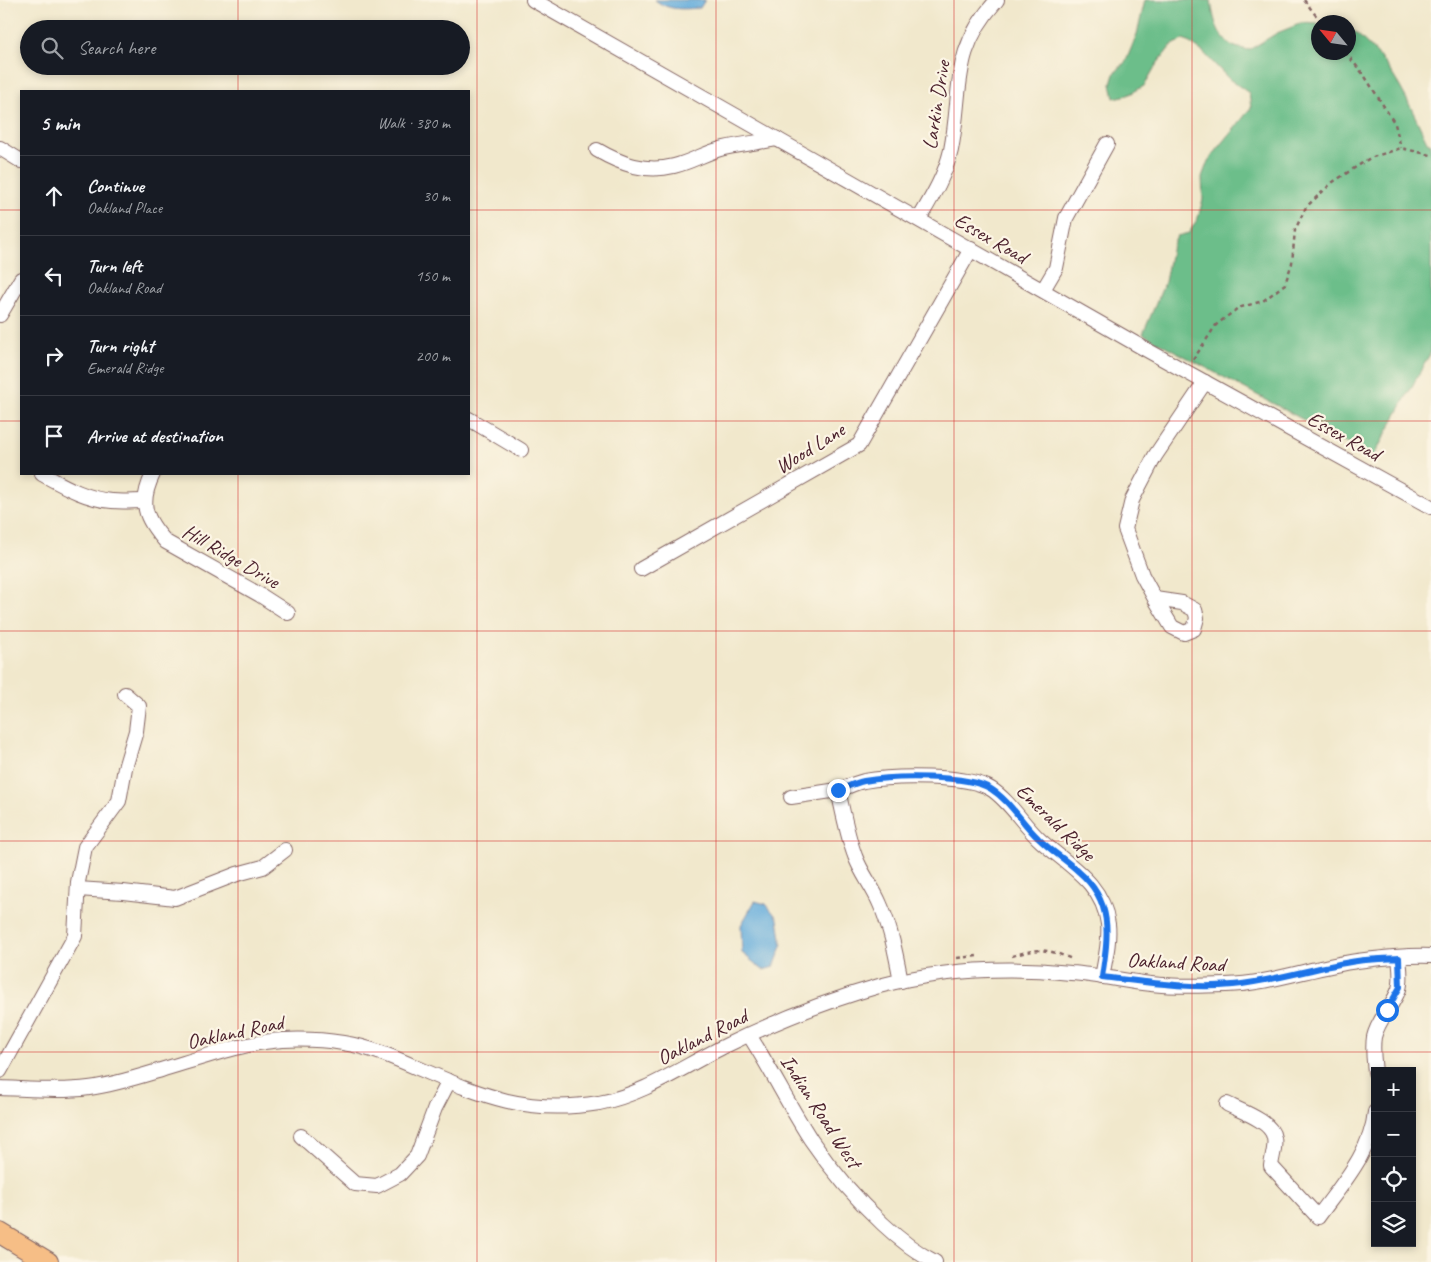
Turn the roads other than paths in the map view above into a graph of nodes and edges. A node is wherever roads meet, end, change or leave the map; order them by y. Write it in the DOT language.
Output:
graph roads {
  1 [pos="533,0"];
  2 [pos="997,0"];
  3 [pos="777,139"];
  4 [pos="1107,144"];
  5 [pos="0,148"];
  6 [pos="596,150"];
  7 [pos="20,159"];
  8 [pos="919,219"];
  9 [pos="971,249"];
  10 [pos="20,281"];
  11 [pos="1043,290"];
  12 [pos="0,315"];
  13 [pos="1205,382"];
  14 [pos="470,420"];
  15 [pos="521,450"];
  16 [pos="44,475"];
  17 [pos="153,475"];
  18 [pos="144,501"];
  19 [pos="1431,507"];
  20 [pos="642,569"];
  21 [pos="1155,599"];
  22 [pos="288,614"];
  23 [pos="126,694"];
  24 [pos="838,790"];
  25 [pos="792,797"];
  26 [pos="285,850"];
  27 [pos="78,885"];
  28 [pos="1431,956"];
  29 [pos="1399,958"];
  30 [pos="1102,977"];
  31 [pos="901,981"];
  32 [pos="749,1035"];
  33 [pos="1374,1067"];
  34 [pos="0,1071"];
  35 [pos="449,1081"];
  36 [pos="0,1088"];
  37 [pos="1226,1104"];
  38 [pos="1371,1126"];
  39 [pos="301,1136"];
  40 [pos="0,1232"];
  41 [pos="0,1241"];
  42 [pos="41,1262"];
  43 [pos="48,1262"];
  44 [pos="935,1262"];
  1 -- 3 [label="street, Essex Road"];
  2 -- 8 [label="street, Larkin Drive"];
  3 -- 6 [label="street"];
  3 -- 8 [label="street, Essex Road"];
  4 -- 11 [label="street"];
  5 -- 7 [label="street"];
  8 -- 9 [label="street, Essex Road"];
  9 -- 11 [label="street, Essex Road"];
  9 -- 20 [label="street, Wood Lane"];
  10 -- 12 [label="street"];
  11 -- 13 [label="street, Essex Road"];
  13 -- 19 [label="street, Essex Road"];
  13 -- 21 [label="street"];
  14 -- 15 [label="street"];
  16 -- 18 [label="street"];
  17 -- 18 [label="street"];
  18 -- 22 [label="street, Hill Ridge Drive"];
  23 -- 27 [label="street"];
  24 -- 25 [label="street, Emerald Ridge"];
  24 -- 30 [label="street, Emerald Ridge"];
  24 -- 31 [label="street"];
  26 -- 27 [label="street"];
  27 -- 34 [label="street"];
  28 -- 29 [label="street, Oakland Road"];
  29 -- 30 [label="street, Oakland Road"];
  29 -- 33 [label="street"];
  30 -- 31 [label="street, Oakland Road"];
  31 -- 32 [label="street, Oakland Road"];
  32 -- 35 [label="street, Oakland Road"];
  32 -- 44 [label="street, Indian Road West"];
  35 -- 36 [label="street, Oakland Road"];
  35 -- 39 [label="street"];
  37 -- 38 [label="street"];
  40 -- 43 [label="highway"];
  41 -- 42 [label="highway"];
}
